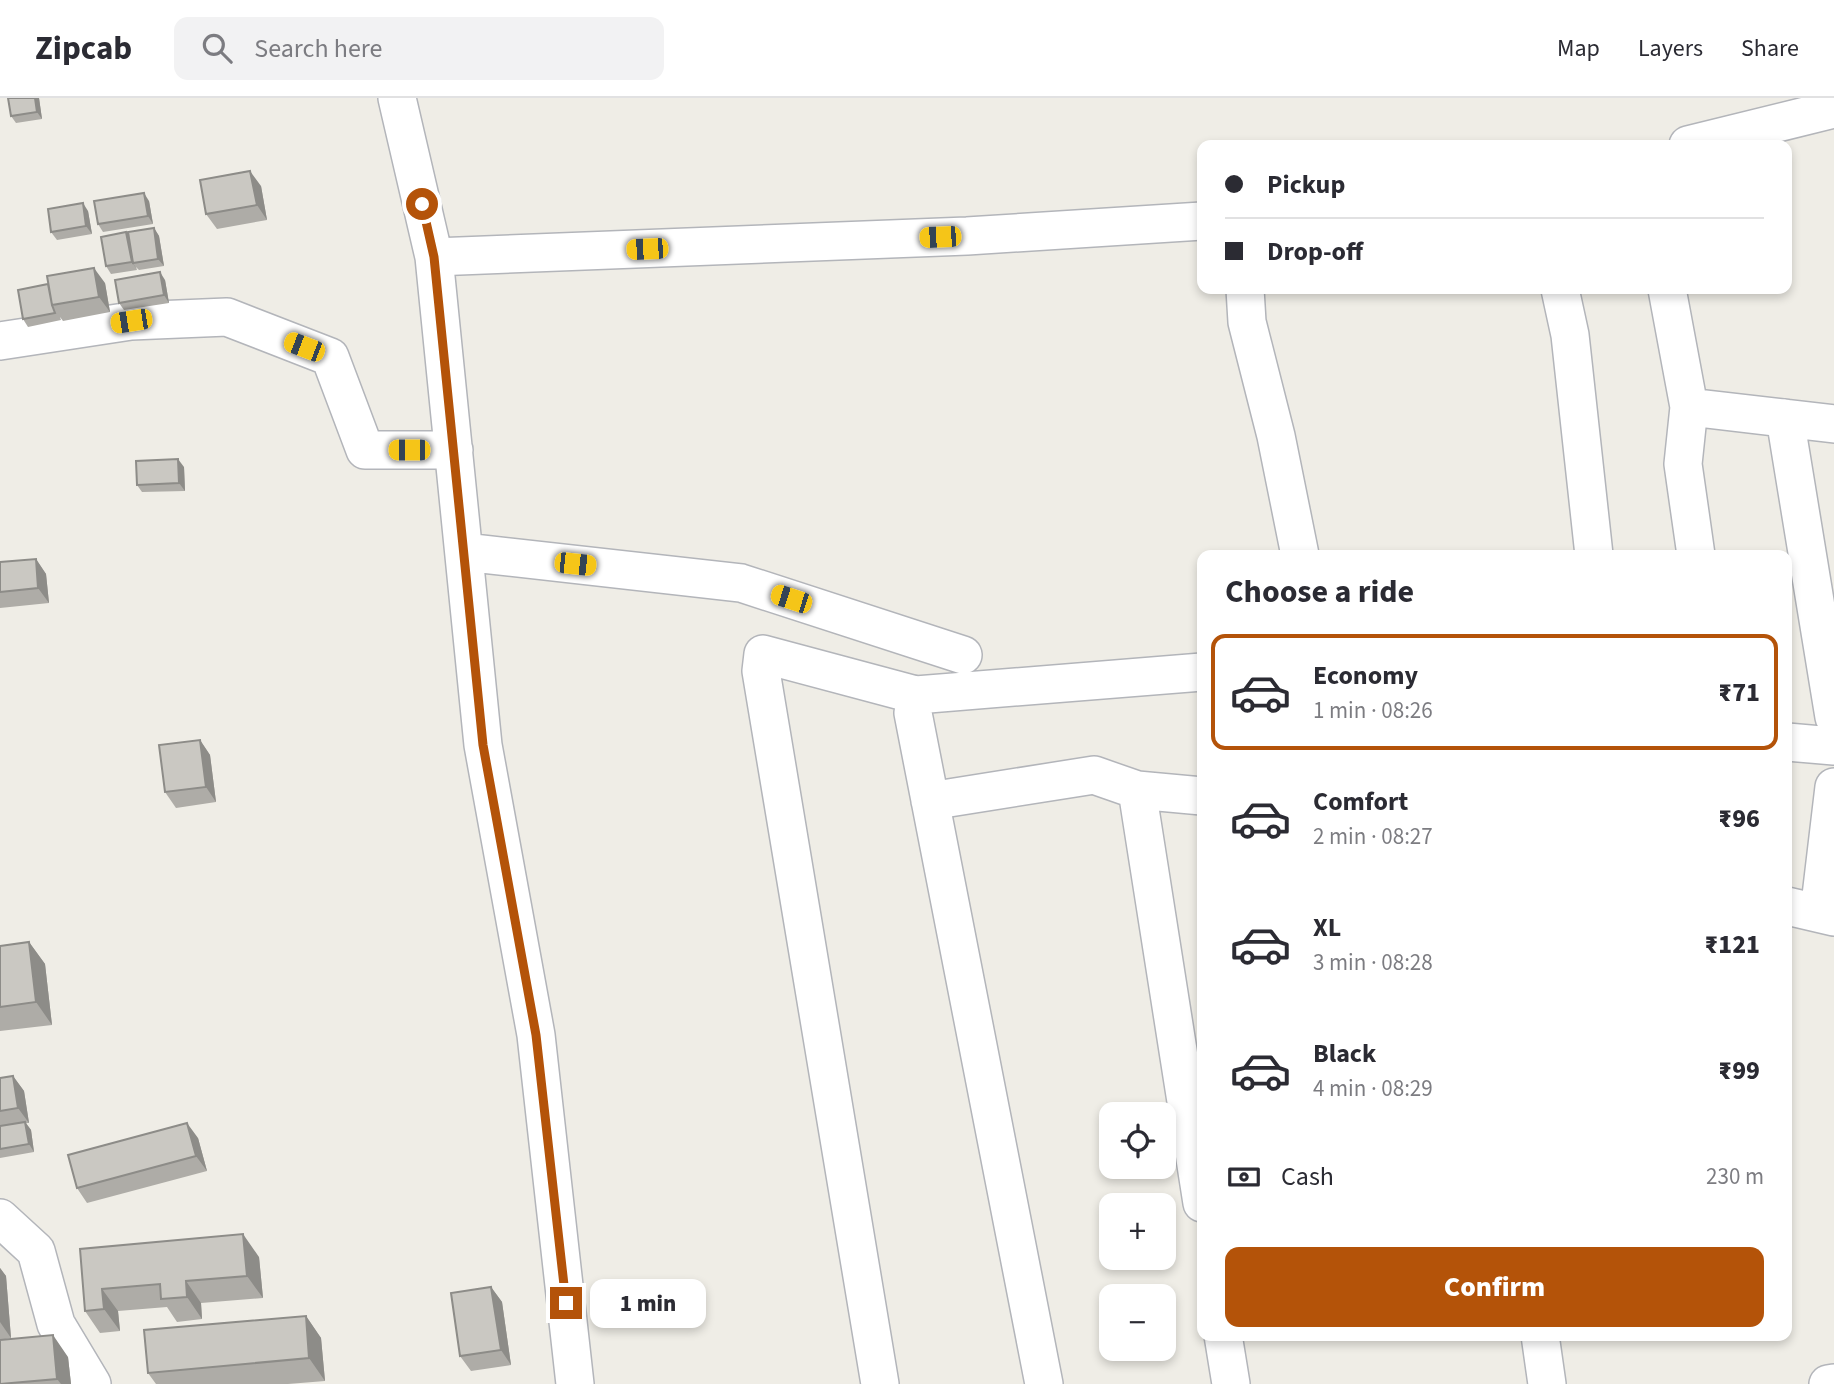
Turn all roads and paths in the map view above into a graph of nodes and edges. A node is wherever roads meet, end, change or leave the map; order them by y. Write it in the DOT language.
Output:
graph roads {
  1 [pos="397,98"];
  2 [pos="1834,109"];
  3 [pos="1708,140"];
  4 [pos="1197,221"];
  5 [pos="434,257"];
  6 [pos="1245,294"];
  7 [pos="1561,294"];
  8 [pos="1668,294"];
  9 [pos="0,341"];
  10 [pos="1689,407"];
  11 [pos="1785,418"];
  12 [pos="1834,424"];
  13 [pos="454,450"];
  14 [pos="1299,550"];
  15 [pos="1593,550"];
  16 [pos="1695,550"];
  17 [pos="464,552"];
  18 [pos="963,655"];
  19 [pos="1197,672"];
  20 [pos="916,695"];
  21 [pos="1834,717"];
  22 [pos="1792,742"];
  23 [pos="1834,746"];
  24 [pos="1834,787"];
  25 [pos="1137,790"];
  26 [pos="1197,796"];
  27 [pos="930,801"];
  28 [pos="1813,912"];
  29 [pos="1197,1171"];
  30 [pos="0,1218"];
  31 [pos="1224,1341"];
  32 [pos="1541,1341"];
  33 [pos="1834,1383"];
  34 [pos="92,1384"];
  35 [pos="575,1384"];
  36 [pos="880,1384"];
  37 [pos="1044,1384"];
  38 [pos="1231,1384"];
  39 [pos="1546,1384"];
  40 [pos="1828,1384"];
  1 -- 5 [label="street"];
  2 -- 3 [label="street"];
  4 -- 5 [label="street"];
  5 -- 13 [label="street"];
  6 -- 14 [label="street"];
  7 -- 15 [label="street"];
  8 -- 10 [label="street"];
  9 -- 13 [label="street"];
  10 -- 11 [label="street"];
  10 -- 16 [label="street"];
  11 -- 12 [label="street"];
  11 -- 21 [label="street"];
  13 -- 17 [label="street"];
  17 -- 18 [label="street"];
  17 -- 35 [label="street"];
  19 -- 20 [label="street"];
  20 -- 27 [label="street"];
  20 -- 36 [label="street"];
  22 -- 23 [label="street"];
  24 -- 28 [label="street"];
  25 -- 26 [label="street"];
  25 -- 27 [label="street"];
  25 -- 29 [label="street"];
  27 -- 37 [label="street"];
  30 -- 34 [label="street"];
  31 -- 38 [label="street"];
  32 -- 39 [label="street"];
  33 -- 40 [label="street"];
}
